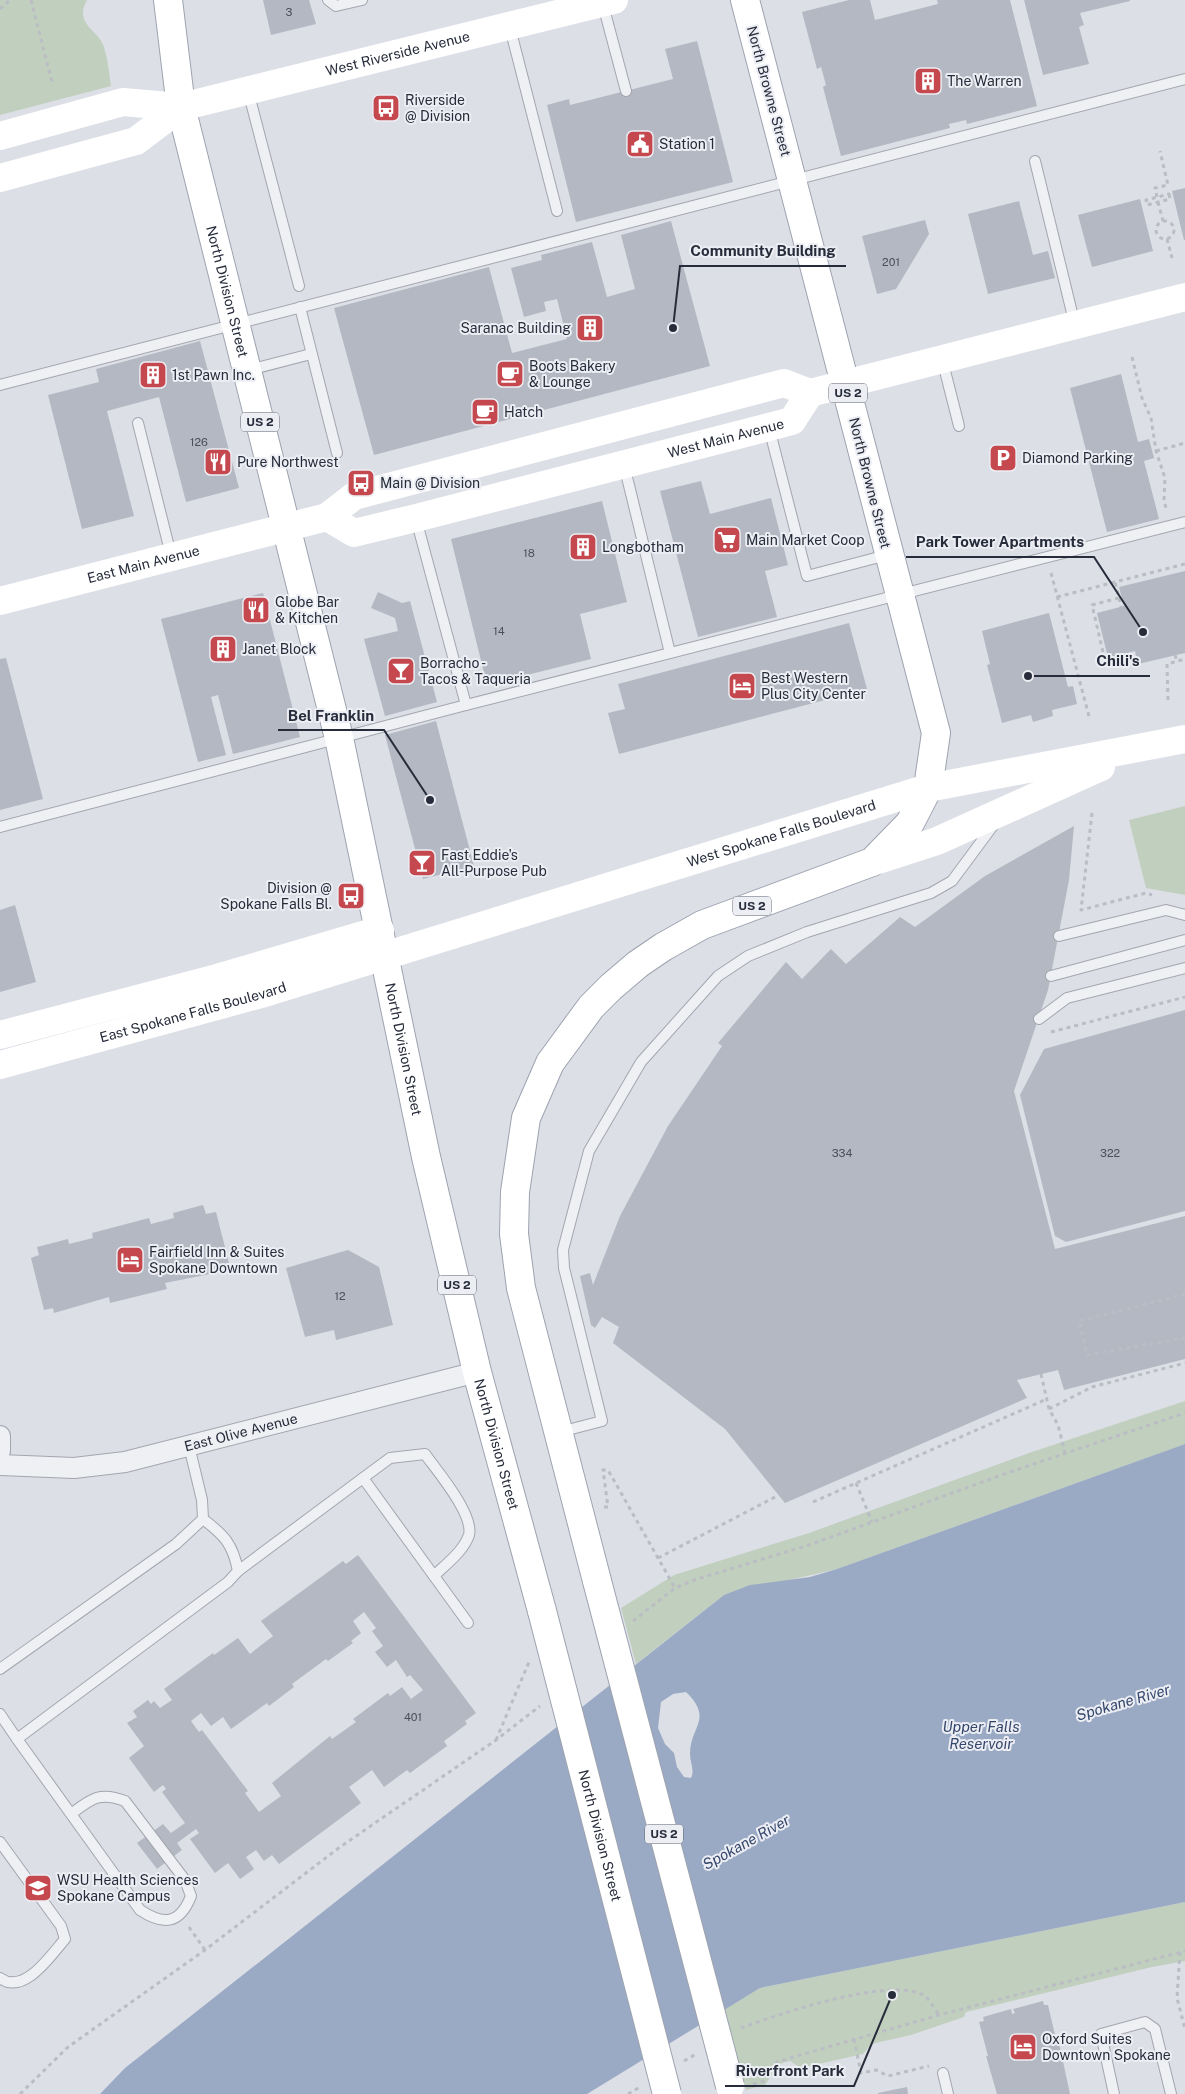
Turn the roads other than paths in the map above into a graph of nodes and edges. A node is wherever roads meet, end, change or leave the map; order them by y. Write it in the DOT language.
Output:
graph roads {
  1 [pos="168,0"];
  2 [pos="362,0"];
  3 [pos="745,0"];
  4 [pos="328,1"];
  5 [pos="608,1"];
  6 [pos="509,26"];
  7 [pos="1185,79"];
  8 [pos="248,90"];
  9 [pos="626,91"];
  10 [pos="181,107"];
  11 [pos="0,136"];
  12 [pos="1035,161"];
  13 [pos="0,178"];
  14 [pos="792,181"];
  15 [pos="557,211"];
  16 [pos="299,286"];
  17 [pos="1185,297"];
  18 [pos="300,307"];
  19 [pos="237,324"];
  20 [pos="1075,326"];
  21 [pos="311,354"];
  22 [pos="942,359"];
  23 [pos="248,370"];
  24 [pos="846,384"];
  25 [pos="0,386"];
  26 [pos="810,393"];
  27 [pos="138,423"];
  28 [pos="959,426"];
  29 [pos="769,427"];
  30 [pos="337,453"];
  31 [pos="624,464"];
  32 [pos="327,517"];
  33 [pos="416,518"];
  34 [pos="1185,522"];
  35 [pos="286,528"];
  36 [pos="888,555"];
  37 [pos="171,557"];
  38 [pos="899,594"];
  39 [pos="0,600"];
  40 [pos="670,652"];
  41 [pos="466,705"];
  42 [pos="339,738"];
  43 [pos="1185,739"];
  44 [pos="1140,749"];
  45 [pos="928,788"];
  46 [pos="1004,811"];
  47 [pos="0,827"];
  48 [pos="872,862"];
  49 [pos="1185,914"];
  50 [pos="380,930"];
  51 [pos="1059,936"];
  52 [pos="1185,940"];
  53 [pos="386,956"];
  54 [pos="1185,968"];
  55 [pos="1051,976"];
  56 [pos="1039,1019"];
  57 [pos="0,1035"];
  58 [pos="0,1065"];
  59 [pos="478,1372"];
  60 [pos="559,1433"];
  61 [pos="0,1436"];
  62 [pos="189,1446"];
  63 [pos="0,1451"];
  64 [pos="0,1465"];
  65 [pos="362,1478"];
  66 [pos="203,1520"];
  67 [pos="238,1571"];
  68 [pos="434,1576"];
  69 [pos="468,1623"];
  70 [pos="0,1669"];
  71 [pos="0,1714"];
  72 [pos="17,1739"];
  73 [pos="71,1814"];
  74 [pos="0,1842"];
  75 [pos="0,1978"];
  76 [pos="943,2073"];
  77 [pos="737,2088"];
  78 [pos="667,2094"];
  79 [pos="948,2094"];
  80 [pos="1114,2094"];
  81 [pos="1171,2094"];
  1 -- 10 [label="main road, North Division Street / US 2"];
  2 -- 4 [label="lane"];
  3 -- 14 [label="main road, North Browne Street / US 2"];
  5 -- 6 [label="main road, West Riverside Avenue"];
  5 -- 9 [label="lane"];
  6 -- 8 [label="main road, West Riverside Avenue"];
  6 -- 15 [label="lane"];
  7 -- 14 [label="lane"];
  8 -- 10 [label="main road, West Riverside Avenue"];
  8 -- 16 [label="lane"];
  10 -- 11 [label="main road"];
  10 -- 13 [label="main road"];
  10 -- 19 [label="main road, North Division Street / US 2"];
  12 -- 20 [label="lane"];
  14 -- 18 [label="lane"];
  14 -- 24 [label="main road, North Browne Street / US 2"];
  17 -- 20 [label="main road"];
  18 -- 19 [label="lane"];
  18 -- 21 [label="lane"];
  19 -- 23 [label="main road, North Division Street / US 2"];
  19 -- 25 [label="lane"];
  20 -- 22 [label="main road"];
  21 -- 23 [label="lane"];
  21 -- 30 [label="lane"];
  22 -- 24 [label="main road"];
  22 -- 28 [label="lane"];
  23 -- 35 [label="main road, North Division Street / US 2"];
  24 -- 26 [label="main road"];
  24 -- 36 [label="main road, North Browne Street / US 2"];
  26 -- 29 [label="main road, West Main Avenue"];
  26 -- 32 [label="main road"];
  27 -- 37 [label="lane"];
  29 -- 31 [label="main road, West Main Avenue"];
  29 -- 36 [label="lane"];
  31 -- 33 [label="main road, West Main Avenue"];
  31 -- 40 [label="lane"];
  32 -- 33 [label="main road, West Main Avenue"];
  32 -- 35 [label="main road"];
  33 -- 41 [label="lane"];
  34 -- 38 [label="lane"];
  35 -- 37 [label="main road, East Main Avenue"];
  35 -- 42 [label="main road, North Division Street / US 2"];
  36 -- 38 [label="main road, North Browne Street / US 2"];
  37 -- 39 [label="main road, East Main Avenue"];
  38 -- 40 [label="lane"];
  38 -- 45 [label="main road, North Browne Street / US 2"];
  40 -- 41 [label="lane"];
  41 -- 42 [label="lane"];
  42 -- 47 [label="lane"];
  42 -- 50 [label="main road, North Division Street / US 2"];
  43 -- 44 [label="main road, West Spokane Falls Boulevard"];
  44 -- 45 [label="main road, West Spokane Falls Boulevard"];
  44 -- 46 [label="main road"];
  45 -- 48 [label="main road, North Browne Street / US 2"];
  45 -- 53 [label="main road, West Spokane Falls Boulevard"];
  46 -- 48 [label="main road"];
  46 -- 60 [label="lane"];
  48 -- 60 [label="main road, US 2"];
  49 -- 51 [label="lane"];
  50 -- 53 [label="main road, North Division Street / US 2"];
  50 -- 57 [label="main road, East Spokane Falls Boulevard"];
  52 -- 55 [label="lane"];
  53 -- 58 [label="main road, East Spokane Falls Boulevard"];
  53 -- 59 [label="main road, North Division Street / US 2"];
  54 -- 56 [label="lane"];
  59 -- 62 [label="street, East Olive Avenue"];
  59 -- 78 [label="main road, North Division Street / US 2, bridge"];
  60 -- 77 [label="main road, US 2, bridge"];
  61 -- 63 [label="street"];
  62 -- 64 [label="street, East Olive Avenue"];
  62 -- 66 [label="lane"];
  65 -- 67 [label="lane"];
  65 -- 68 [label="lane"];
  65 -- 68 [label="lane"];
  66 -- 67 [label="lane"];
  66 -- 70 [label="lane"];
  67 -- 72 [label="lane"];
  68 -- 69 [label="lane"];
  71 -- 72 [label="lane"];
  72 -- 73 [label="lane"];
  73 -- 73 [label="lane"];
  74 -- 75 [label="lane"];
  76 -- 79 [label="lane"];
  80 -- 81 [label="lane"];
}
